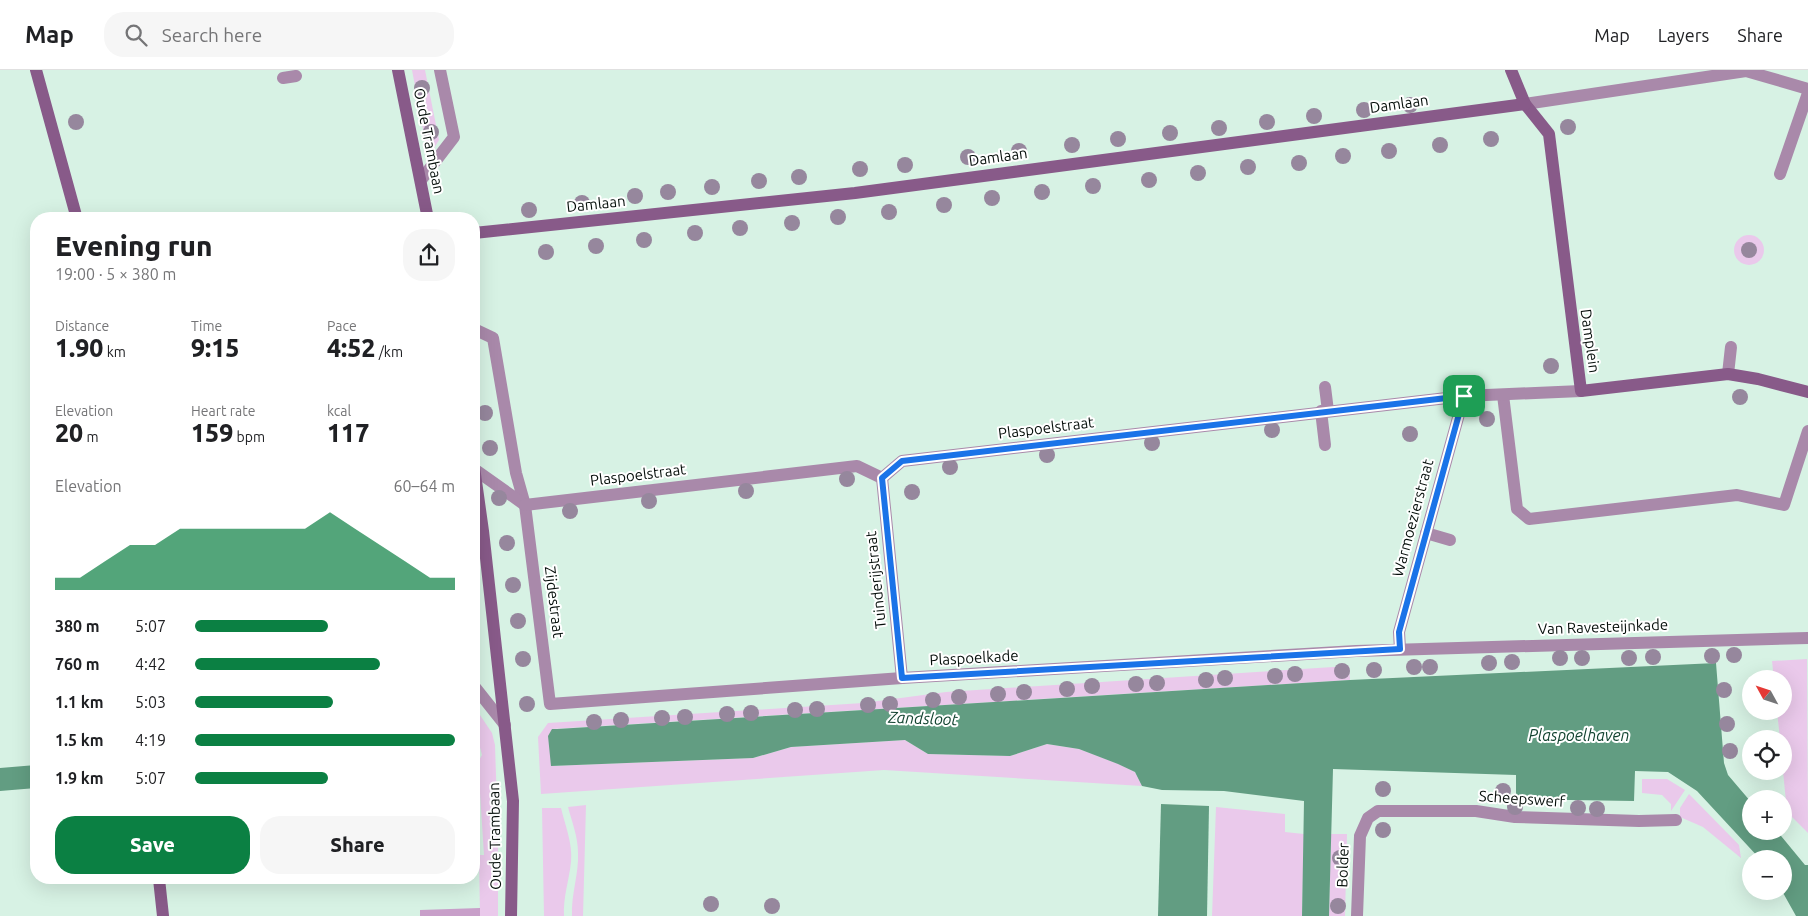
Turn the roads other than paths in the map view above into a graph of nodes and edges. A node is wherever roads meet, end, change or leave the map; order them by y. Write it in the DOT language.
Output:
graph roads {
  1 [pos="36,70"];
  2 [pos="398,70"];
  3 [pos="440,70"];
  4 [pos="1511,70"];
  5 [pos="1746,71"];
  6 [pos="296,76"];
  7 [pos="282,78"];
  8 [pos="1808,90"];
  9 [pos="1808,93"];
  10 [pos="1525,104"];
  11 [pos="1780,174"];
  12 [pos="421,180"];
  13 [pos="75,212"];
  14 [pos="427,212"];
  15 [pos="480,232"];
  16 [pos="480,332"];
  17 [pos="1732,347"];
  18 [pos="1728,374"];
  19 [pos="1325,387"];
  20 [pos="1580,392"];
  21 [pos="1808,392"];
  22 [pos="1503,395"];
  23 [pos="1464,396"];
  24 [pos="1325,411"];
  25 [pos="1808,431"];
  26 [pos="1325,445"];
  27 [pos="480,472"];
  28 [pos="882,478"];
  29 [pos="525,505"];
  30 [pos="1426,533"];
  31 [pos="1450,540"];
  32 [pos="480,546"];
  33 [pos="1808,638"];
  34 [pos="1400,649"];
  35 [pos="902,678"];
  36 [pos="480,694"];
  37 [pos="550,704"];
  38 [pos="505,725"];
  39 [pos="1368,818"];
  40 [pos="1676,820"];
  41 [pos="159,884"];
  42 [pos="163,916"];
  43 [pos="511,916"];
  44 [pos="1357,916"];
  1 -- 13 [label="street"];
  2 -- 12 [label="street, Oude Trambaan"];
  3 -- 12 [label="street"];
  4 -- 10 [label="street, Damplein"];
  5 -- 8 [label="street"];
  5 -- 10 [label="street"];
  6 -- 7 [label="street"];
  9 -- 11 [label="street"];
  10 -- 15 [label="street, Damlaan"];
  10 -- 20 [label="street, Damplein"];
  12 -- 14 [label="street, Oude Trambaan"];
  16 -- 29 [label="street, Zijdestraat"];
  17 -- 18 [label="street"];
  18 -- 20 [label="street, Damplein"];
  18 -- 21 [label="street, Damplein"];
  19 -- 24 [label="street"];
  20 -- 22 [label="street, Plaspoelstraat"];
  22 -- 23 [label="street, Plaspoelstraat"];
  22 -- 25 [label="street"];
  23 -- 24 [label="street, Plaspoelstraat"];
  23 -- 30 [label="street, Warmoezierstraat"];
  24 -- 26 [label="street"];
  24 -- 28 [label="street, Plaspoelstraat"];
  27 -- 29 [label="street"];
  28 -- 29 [label="street, Plaspoelstraat"];
  28 -- 35 [label="street, Tuinderijstraat"];
  29 -- 37 [label="street, Zijdestraat"];
  30 -- 31 [label="street"];
  30 -- 34 [label="street, Warmoezierstraat"];
  32 -- 38 [label="street, Oude Trambaan"];
  33 -- 34 [label="street, Van Ravesteijnkade"];
  34 -- 35 [label="street, Plaspoelkade"];
  35 -- 37 [label="street, Plaspoelkade"];
  36 -- 38 [label="street"];
  38 -- 43 [label="street, Oude Trambaan"];
  39 -- 40 [label="street, Scheepswerf"];
  39 -- 44 [label="street, Bolder"];
  41 -- 42 [label="street"];
}
